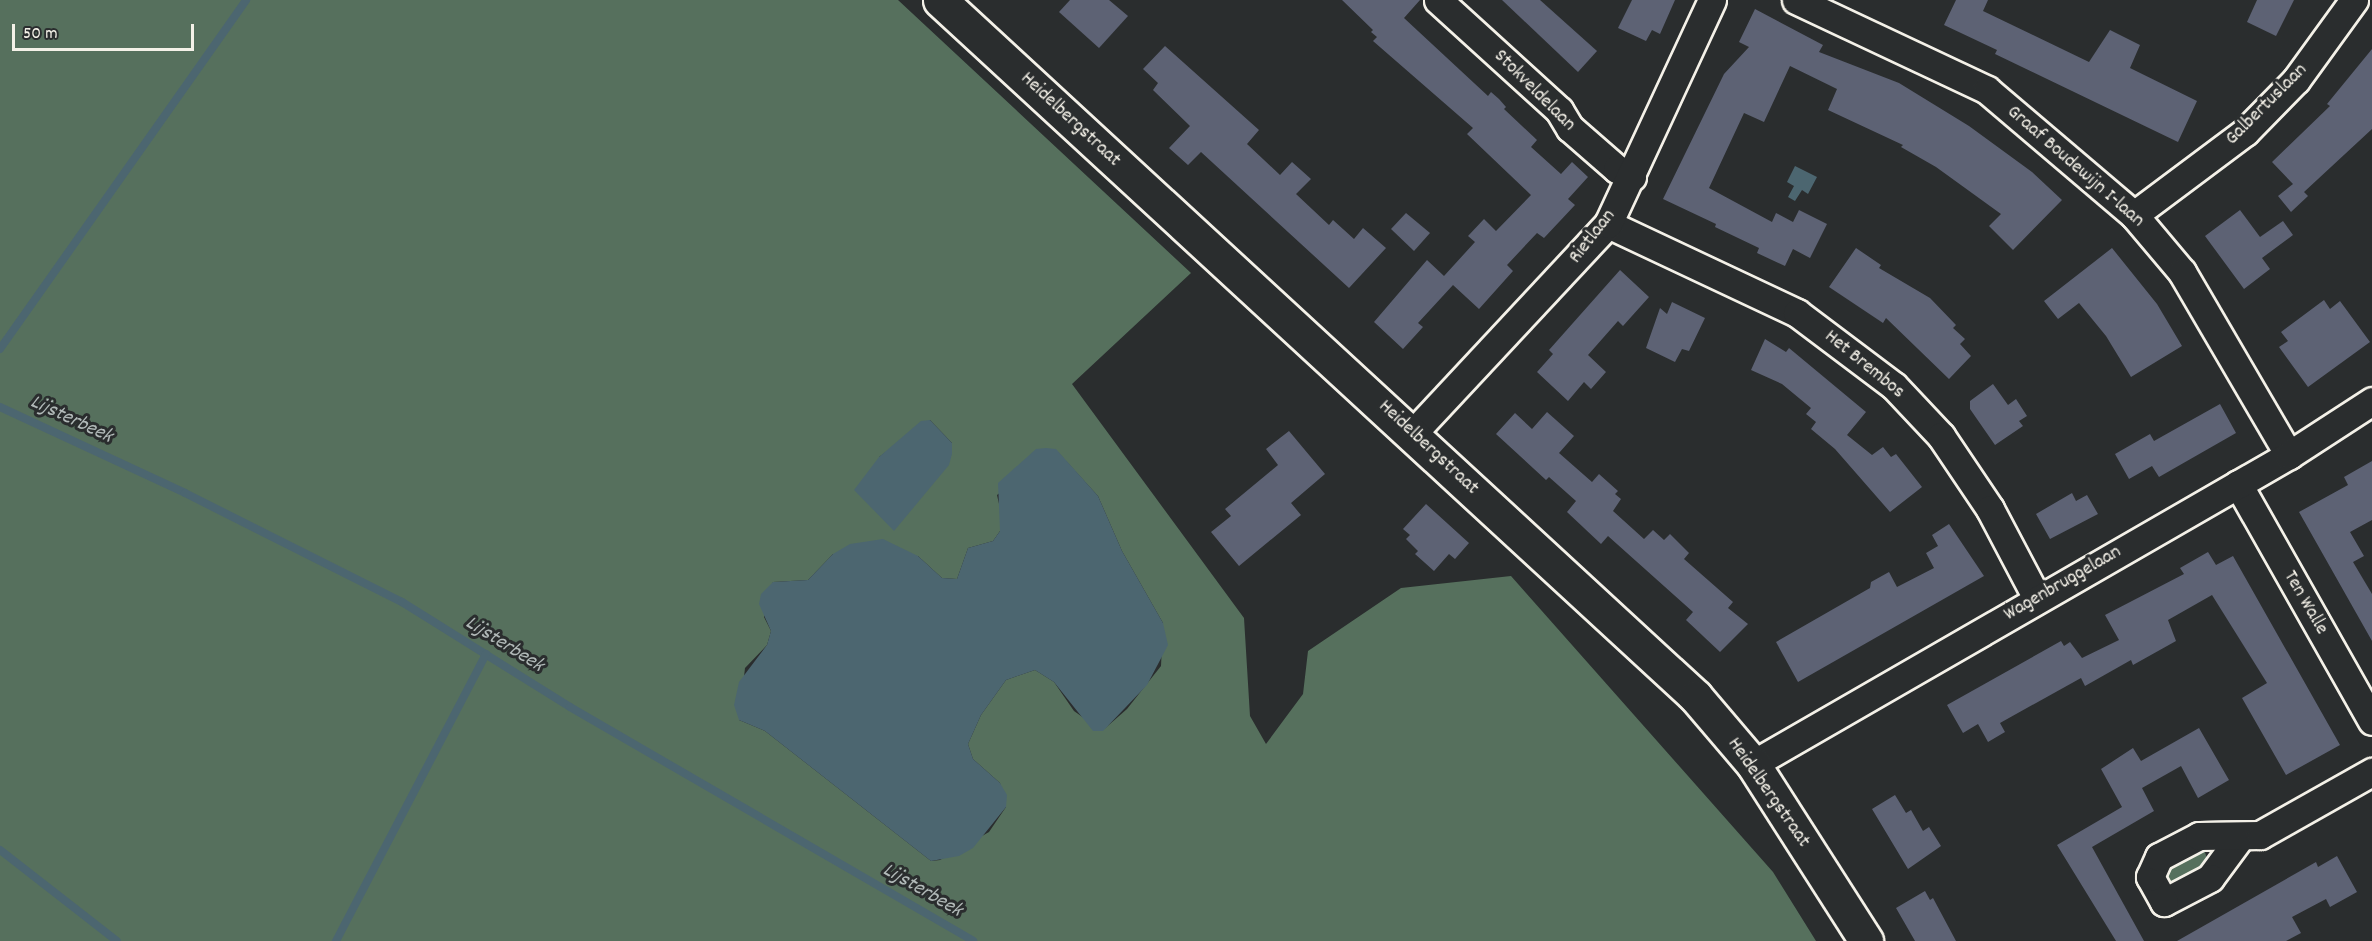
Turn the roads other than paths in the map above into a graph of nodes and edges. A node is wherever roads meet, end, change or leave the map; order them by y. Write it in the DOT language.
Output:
graph roads {
  1 [pos="940,0"];
  2 [pos="1438,0"];
  3 [pos="1712,0"];
  4 [pos="1796,0"];
  5 [pos="2354,0"];
  6 [pos="1632,177"];
  7 [pos="2134,215"];
  8 [pos="1608,224"];
  9 [pos="2372,402"];
  10 [pos="1413,433"];
  11 [pos="2289,455"];
  12 [pos="2238,484"];
  13 [pos="2037,598"];
  14 [pos="2372,721"];
  15 [pos="1753,764"];
  16 [pos="2372,772"];
  17 [pos="2241,836"];
  18 [pos="1866,941"];
  1 -- 10 [label="main road, Heidelbergstraat"];
  2 -- 6 [label="street, Stokveldelaan"];
  3 -- 6 [label="street, Rietlaan"];
  4 -- 7 [label="street, Graaf Boudewijn I-laan"];
  5 -- 7 [label="street, Galbertuslaan"];
  6 -- 8 [label="street, Rietlaan"];
  7 -- 11 [label="street, Graaf Boudewijn I-laan"];
  8 -- 10 [label="street, Rietlaan"];
  8 -- 13 [label="street, Het Brembos"];
  9 -- 11 [label="street, Wagenbruggelaan"];
  10 -- 15 [label="main road, Heidelbergstraat"];
  11 -- 12 [label="street, Wagenbruggelaan"];
  12 -- 13 [label="street, Wagenbruggelaan"];
  12 -- 14 [label="street, Ten Walle"];
  13 -- 15 [label="street, Wagenbruggelaan"];
  15 -- 18 [label="main road, Heidelbergstraat"];
  16 -- 17 [label="street"];
}
